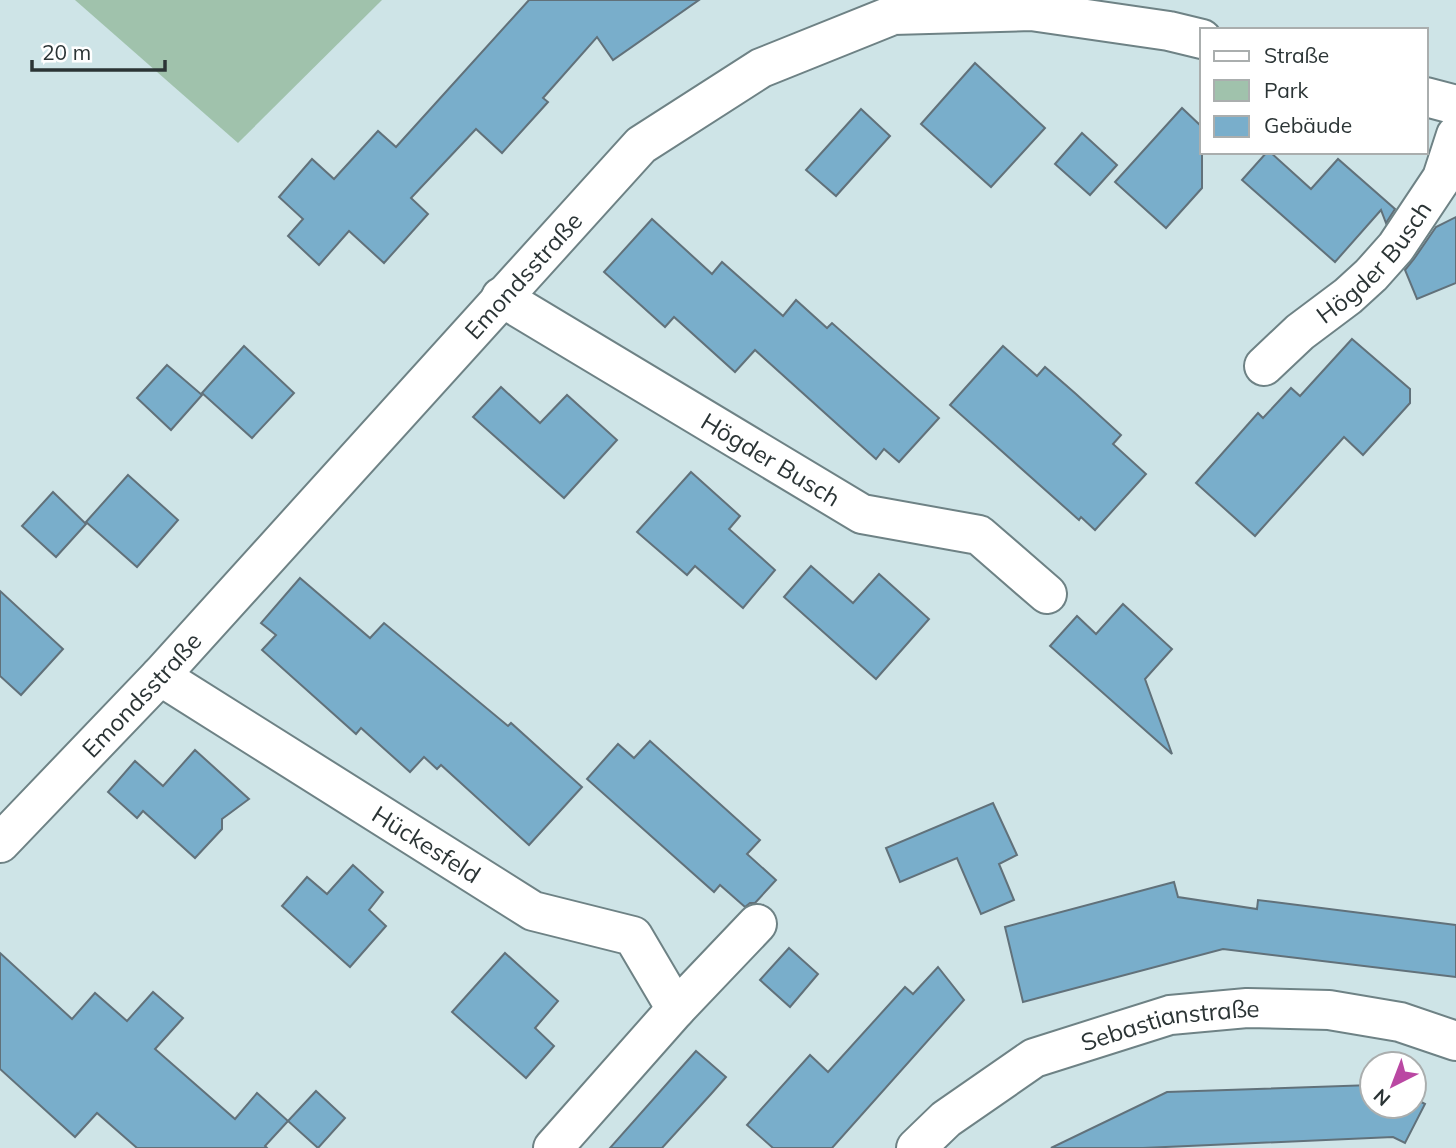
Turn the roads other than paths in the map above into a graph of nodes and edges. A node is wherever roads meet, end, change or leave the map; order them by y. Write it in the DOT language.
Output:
graph roads {
  1 [pos="1200,39"];
  2 [pos="1428,98"];
  3 [pos="1456,105"];
  4 [pos="1456,135"];
  5 [pos="501,297"];
  6 [pos="1264,366"];
  7 [pos="1047,594"];
  8 [pos="160,676"];
  9 [pos="0,843"];
  10 [pos="757,924"];
  11 [pos="676,1009"];
  12 [pos="1456,1041"];
  13 [pos="553,1148"];
  14 [pos="916,1148"];
  1 -- 5 [label="street, Emondsstraße"];
  2 -- 3 [label="street"];
  4 -- 6 [label="street, Högder Busch"];
  5 -- 7 [label="street, Högder Busch"];
  5 -- 8 [label="street, Emondsstraße"];
  8 -- 9 [label="street, Emondsstraße"];
  8 -- 11 [label="street, Hückesfeld"];
  10 -- 11 [label="street"];
  11 -- 13 [label="street"];
  12 -- 14 [label="street, Sebastianstraße"];
}
